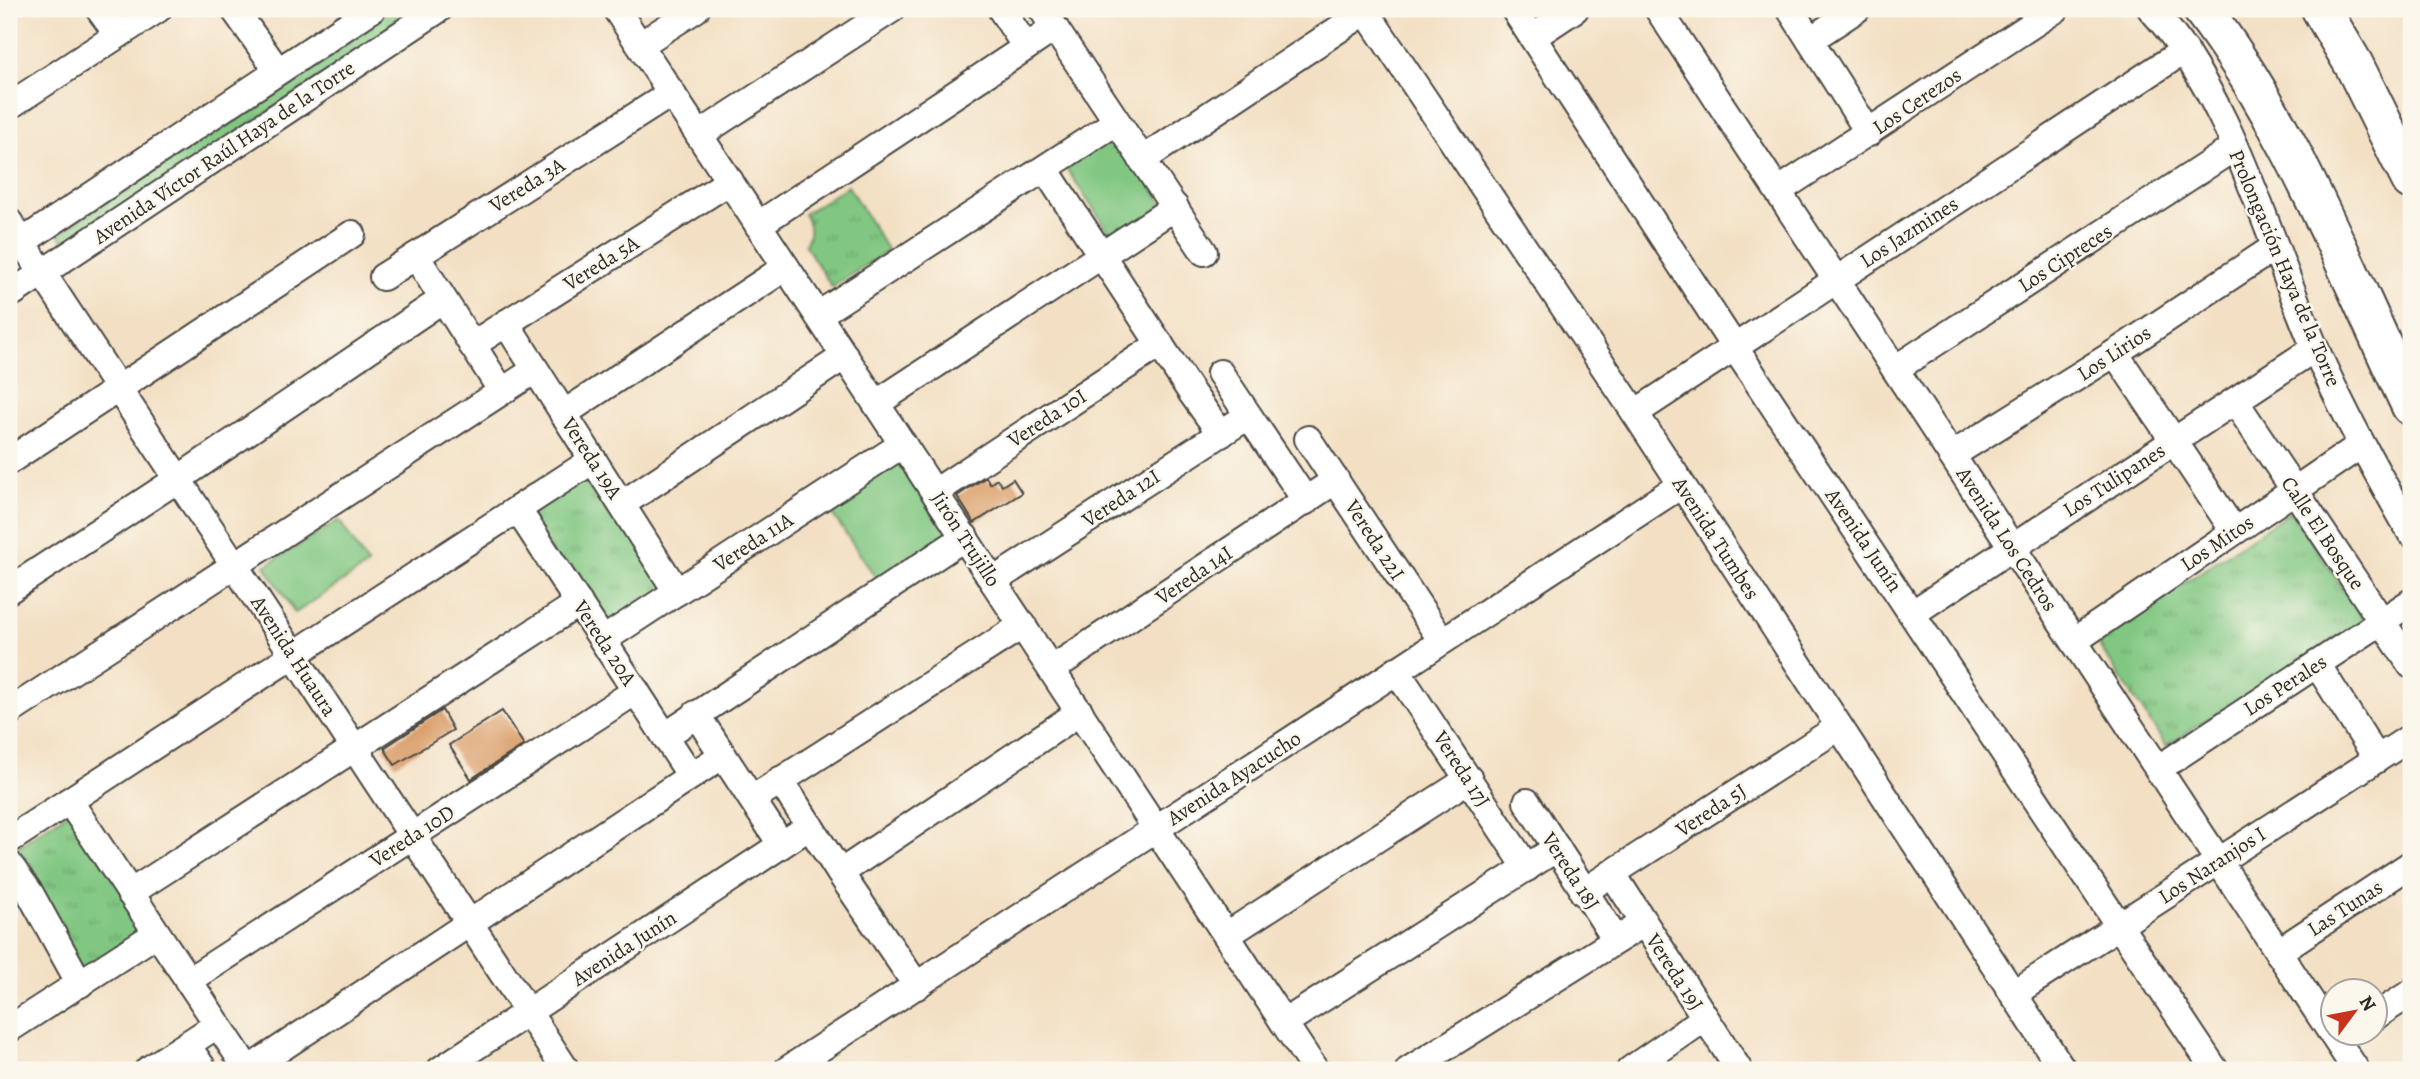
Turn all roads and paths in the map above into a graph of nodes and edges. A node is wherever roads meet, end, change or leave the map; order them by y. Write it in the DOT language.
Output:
graph roads {
  1 [pos="99,9"];
  2 [pos="158,9"];
  3 [pos="234,9"];
  4 [pos="372,9"];
  5 [pos="439,9"];
  6 [pos="616,9"];
  7 [pos="696,9"];
  8 [pos="891,9"];
  9 [pos="1002,9"];
  10 [pos="1514,9"];
  11 [pos="1575,9"];
  12 [pos="1658,9"];
  13 [pos="1790,9"];
  14 [pos="1857,9"];
  15 [pos="2056,9"];
  16 [pos="2151,9"];
  17 [pos="2202,9"];
  18 [pos="2321,9"];
  19 [pos="1365,10"];
  20 [pos="1049,19"];
  21 [pos="118,35"];
  22 [pos="1532,37"];
  23 [pos="1810,40"];
  24 [pos="640,45"];
  25 [pos="1026,47"];
  26 [pos="2185,50"];
  27 [pos="278,71"];
  28 [pos="672,93"];
  29 [pos="9,106"];
  30 [pos="1116,122"];
  31 [pos="1869,133"];
  32 [pos="699,135"];
  33 [pos="2235,147"];
  34 [pos="1142,160"];
  35 [pos="2407,162"];
  36 [pos="1045,169"];
  37 [pos="730,181"];
  38 [pos="1778,191"];
  39 [pos="1175,207"];
  40 [pos="758,225"];
  41 [pos="352,234"];
  42 [pos="13,238"];
  43 [pos="2275,247"];
  44 [pos="1204,252"];
  45 [pos="1101,255"];
  46 [pos="416,256"];
  47 [pos="786,267"];
  48 [pos="43,273"];
  49 [pos="383,277"];
  50 [pos="1836,280"];
  51 [pos="9,295"];
  52 [pos="443,299"];
  53 [pos="818,315"];
  54 [pos="506,323"];
  55 [pos="1160,344"];
  56 [pos="472,345"];
  57 [pos="1735,348"];
  58 [pos="2315,348"];
  59 [pos="2115,353"];
  60 [pos="845,356"];
  61 [pos="535,369"];
  62 [pos="1895,369"];
  63 [pos="1220,373"];
  64 [pos="119,389"];
  65 [pos="501,390"];
  66 [pos="2235,401"];
  67 [pos="877,403"];
  68 [pos="2411,406"];
  69 [pos="1635,413"];
  70 [pos="563,414"];
  71 [pos="1248,416"];
  72 [pos="1221,434"];
  73 [pos="1308,439"];
  74 [pos="2174,441"];
  75 [pos="903,444"];
  76 [pos="2361,445"];
  77 [pos="1952,455"];
  78 [pos="593,460"];
  79 [pos="9,461"];
  80 [pos="178,479"];
  81 [pos="1336,480"];
  82 [pos="1681,485"];
  83 [pos="2295,490"];
  84 [pos="935,492"];
  85 [pos="1306,501"];
  86 [pos="622,504"];
  87 [pos="518,510"];
  88 [pos="2234,531"];
  89 [pos="2411,533"];
  90 [pos="965,537"];
  91 [pos="2012,547"];
  92 [pos="235,566"];
  93 [pos="993,581"];
  94 [pos="9,590"];
  95 [pos="677,592"];
  96 [pos="2411,602"];
  97 [pos="579,603"];
  98 [pos="1913,613"];
  99 [pos="2382,621"];
  100 [pos="1023,625"];
  101 [pos="603,640"];
  102 [pos="1442,641"];
  103 [pos="2074,641"];
  104 [pos="294,656"];
  105 [pos="2317,664"];
  106 [pos="2411,665"];
  107 [pos="1052,669"];
  108 [pos="1396,670"];
  109 [pos="636,691"];
  110 [pos="9,712"];
  111 [pos="1080,712"];
  112 [pos="696,715"];
  113 [pos="1839,727"];
  114 [pos="665,736"];
  115 [pos="2411,737"];
  116 [pos="355,749"];
  117 [pos="723,755"];
  118 [pos="2377,759"];
  119 [pos="2158,769"];
  120 [pos="691,776"];
  121 [pos="1469,779"];
  122 [pos="780,780"];
  123 [pos="752,799"];
  124 [pos="70,802"];
  125 [pos="1527,802"];
  126 [pos="810,826"];
  127 [pos="1157,828"];
  128 [pos="412,836"];
  129 [pos="9,840"];
  130 [pos="781,845"];
  131 [pos="1557,848"];
  132 [pos="2218,861"];
  133 [pos="9,864"];
  134 [pos="2411,864"];
  135 [pos="1527,868"];
  136 [pos="840,873"];
  137 [pos="1612,873"];
  138 [pos="1583,892"];
  139 [pos="130,893"];
  140 [pos="19,899"];
  141 [pos="1644,923"];
  142 [pos="470,924"];
  143 [pos="2120,925"];
  144 [pos="156,934"];
  145 [pos="1227,936"];
  146 [pos="1616,940"];
  147 [pos="2278,952"];
  148 [pos="188,981"];
  149 [pos="80,984"];
  150 [pos="917,986"];
  151 [pos="2411,993"];
  152 [pos="2013,994"];
  153 [pos="2318,1004"];
  154 [pos="2388,1008"];
  155 [pos="527,1012"];
  156 [pos="1705,1018"];
  157 [pos="1284,1023"];
  158 [pos="217,1024"];
  159 [pos="9,1029"];
  160 [pos="187,1045"];
  161 [pos="2347,1048"];
  162 [pos="148,1070"];
  163 [pos="204,1070"];
  164 [pos="248,1070"];
  165 [pos="439,1070"];
  166 [pos="566,1070"];
  167 [pos="787,1070"];
  168 [pos="1315,1070"];
  169 [pos="1409,1070"];
  170 [pos="1630,1070"];
  171 [pos="1739,1070"];
  172 [pos="2063,1070"];
  173 [pos="2216,1070"];
  174 [pos="2356,1070"];
  1 -- 21 [label="street"];
  2 -- 21 [label="street"];
  3 -- 27 [label="street"];
  4 -- 27 [label="street, Avenida Víctor Raúl Haya de la Torre"];
  5 -- 48 [label="street, Avenida Víctor Raúl Haya de la Torre"];
  6 -- 24 [label="street, Jirón Trujillo"];
  7 -- 24 [label="street"];
  8 -- 32 [label="street"];
  9 -- 25 [label="street"];
  10 -- 22 [label="street, Avenida Junín"];
  11 -- 22 [label="street"];
  12 -- 38 [label="street, Avenida Los Cedros"];
  13 -- 23 [label="street"];
  14 -- 23 [label="street"];
  15 -- 31 [label="street, Los Cerezos"];
  16 -- 26 [label="street, Prolongación Haya de la Torre"];
  17 -- 68 [label="highway"];
  18 -- 35 [label="highway"];
  19 -- 34 [label="street"];
  19 -- 69 [label="street, Avenida Tumbes"];
  20 -- 25 [label="street"];
  20 -- 30 [label="street"];
  21 -- 29 [label="street"];
  22 -- 57 [label="street, Avenida Junín"];
  23 -- 31 [label="street"];
  24 -- 28 [label="street, Jirón Trujillo"];
  25 -- 40 [label="street"];
  26 -- 33 [label="street, Prolongación Haya de la Torre"];
  26 -- 50 [label="street, Los Jazmines"];
  27 -- 42 [label="street, Avenida Víctor Raúl Haya de la Torre"];
  28 -- 32 [label="street, Jirón Trujillo"];
  28 -- 46 [label="street, Vereda 3A"];
  30 -- 34 [label="street"];
  30 -- 36 [label="street"];
  31 -- 38 [label="street, Los Cerezos"];
  32 -- 37 [label="street, Jirón Trujillo"];
  33 -- 43 [label="street, Prolongación Haya de la Torre"];
  33 -- 62 [label="street, Los Cipreces"];
  34 -- 39 [label="street"];
  36 -- 45 [label="street"];
  36 -- 53 [label="street"];
  37 -- 40 [label="street, Jirón Trujillo"];
  37 -- 54 [label="street, Vereda 5A"];
  38 -- 50 [label="street, Avenida Los Cedros"];
  39 -- 44 [label="street"];
  39 -- 45 [label="street"];
  40 -- 47 [label="street, Jirón Trujillo"];
  41 -- 64 [label="street"];
  42 -- 48 [label="street, Avenida Huaura"];
  43 -- 58 [label="street, Prolongación Haya de la Torre"];
  43 -- 59 [label="street, Los Lirios"];
  45 -- 55 [label="street"];
  45 -- 67 [label="street"];
  46 -- 49 [label="street, Vereda 3A"];
  46 -- 52 [label="street"];
  47 -- 53 [label="street, Jirón Trujillo"];
  47 -- 70 [label="street"];
  48 -- 51 [label="street, Avenida Víctor Raúl Haya de la Torre"];
  48 -- 64 [label="street, Avenida Huaura"];
  50 -- 57 [label="street, Los Jazmines"];
  50 -- 62 [label="street, Avenida Los Cedros"];
  52 -- 56 [label="street"];
  52 -- 80 [label="street"];
  53 -- 60 [label="street, Jirón Trujillo"];
  54 -- 56 [label="street, Vereda 5A"];
  54 -- 61 [label="street, Vereda 19A"];
  55 -- 72 [label="street"];
  55 -- 84 [label="street, Vereda 10I"];
  56 -- 65 [label="street"];
  57 -- 69 [label="street, Los Jazmines"];
  57 -- 98 [label="street, Avenida Junín"];
  58 -- 66 [label="street, Los Tulipanes"];
  58 -- 76 [label="street, Prolongación Haya de la Torre"];
  59 -- 74 [label="street"];
  59 -- 77 [label="street, Los Lirios"];
  60 -- 67 [label="street, Jirón Trujillo"];
  60 -- 86 [label="street"];
  61 -- 65 [label="street"];
  61 -- 70 [label="street, Vereda 19A"];
  62 -- 77 [label="street, Avenida Los Cedros"];
  63 -- 71 [label="street"];
  64 -- 79 [label="street"];
  64 -- 80 [label="street, Avenida Huaura"];
  65 -- 92 [label="street"];
  66 -- 74 [label="street, Los Tulipanes"];
  66 -- 83 [label="street, Calle El Bosque"];
  67 -- 75 [label="street, Jirón Trujillo"];
  69 -- 82 [label="street, Avenida Tumbes"];
  70 -- 78 [label="street, Vereda 19A"];
  71 -- 72 [label="street, Vereda 12I"];
  71 -- 85 [label="street"];
  72 -- 93 [label="street, Vereda 12I"];
  73 -- 81 [label="street, Vereda 22I"];
  74 -- 88 [label="street"];
  74 -- 91 [label="street, Los Tulipanes"];
  75 -- 84 [label="street, Jirón Trujillo"];
  75 -- 95 [label="street, Vereda 11A"];
  76 -- 83 [label="street, Los Mitos"];
  76 -- 89 [label="street, Prolongación Haya de la Torre"];
  77 -- 91 [label="street, Avenida Los Cedros"];
  78 -- 86 [label="street, Vereda 19A"];
  78 -- 87 [label="street"];
  80 -- 92 [label="street, Avenida Huaura"];
  80 -- 94 [label="street"];
  81 -- 85 [label="street, Vereda 14I"];
  81 -- 102 [label="street, Vereda 22I"];
  82 -- 102 [label="street, Avenida Ayacucho"];
  82 -- 113 [label="street, Avenida Tumbes"];
  83 -- 88 [label="street, Los Mitos"];
  83 -- 99 [label="street, Calle El Bosque"];
  84 -- 90 [label="street, Jirón Trujillo"];
  85 -- 107 [label="street, Vereda 14I"];
  86 -- 95 [label="street, Vereda 19A"];
  87 -- 97 [label="street, Vereda 20A"];
  87 -- 104 [label="street"];
  88 -- 103 [label="street, Los Mitos"];
  90 -- 93 [label="street, Jirón Trujillo"];
  90 -- 112 [label="street"];
  91 -- 98 [label="street, Los Tulipanes"];
  91 -- 103 [label="street, Avenida Los Cedros"];
  92 -- 104 [label="street, Avenida Huaura"];
  92 -- 110 [label="street"];
  93 -- 100 [label="street, Jirón Trujillo"];
  95 -- 101 [label="street, Vereda 11A"];
  96 -- 99 [label="street, Los Perales"];
  97 -- 101 [label="street, Vereda 20A"];
  97 -- 116 [label="street"];
  98 -- 143 [label="street, Avenida Junín"];
  99 -- 105 [label="street, Los Perales"];
  99 -- 106 [label="street, Calle El Bosque"];
  100 -- 107 [label="street, Jirón Trujillo"];
  100 -- 122 [label="street"];
  101 -- 109 [label="street, Vereda 20A"];
  102 -- 108 [label="street, Avenida Ayacucho"];
  103 -- 119 [label="street, Avenida Los Cedros"];
  104 -- 116 [label="street, Avenida Huaura"];
  104 -- 124 [label="street"];
  105 -- 118 [label="street"];
  105 -- 119 [label="street, Los Perales"];
  107 -- 111 [label="street, Jirón Trujillo"];
  108 -- 121 [label="street, Vereda 17J"];
  108 -- 127 [label="street, Avenida Ayacucho"];
  109 -- 114 [label="street, Vereda 20A"];
  109 -- 128 [label="street, Vereda 10D"];
  111 -- 127 [label="street, Jirón Trujillo"];
  111 -- 136 [label="street"];
  112 -- 114 [label="street"];
  112 -- 117 [label="street"];
  113 -- 137 [label="street, Vereda 5J"];
  113 -- 152 [label="street, Avenida Tumbes"];
  114 -- 120 [label="street, Vereda 20A"];
  115 -- 118 [label="street, Los Naranjos I"];
  116 -- 128 [label="street, Avenida Huaura"];
  116 -- 139 [label="street"];
  117 -- 120 [label="street"];
  117 -- 123 [label="street"];
  118 -- 132 [label="street, Los Naranjos I"];
  119 -- 132 [label="street, Avenida Los Cedros"];
  120 -- 142 [label="street"];
  121 -- 135 [label="street, Vereda 17J"];
  121 -- 145 [label="street"];
  122 -- 123 [label="street"];
  122 -- 126 [label="street"];
  123 -- 130 [label="street"];
  124 -- 129 [label="street"];
  124 -- 139 [label="street"];
  125 -- 131 [label="street, Vereda 18J"];
  126 -- 130 [label="street, Avenida Junín"];
  126 -- 136 [label="street"];
  127 -- 145 [label="street, Jirón Trujillo"];
  127 -- 150 [label="street, Avenida Ayacucho"];
  128 -- 142 [label="street, Avenida Huaura"];
  128 -- 148 [label="street, Vereda 10D"];
  130 -- 155 [label="street, Avenida Junín"];
  131 -- 135 [label="street"];
  131 -- 138 [label="street, Vereda 18J"];
  132 -- 143 [label="street, Los Naranjos I"];
  132 -- 147 [label="street, Avenida Los Cedros"];
  133 -- 140 [label="street"];
  134 -- 147 [label="street, Las Tunas"];
  135 -- 157 [label="street"];
  136 -- 150 [label="street"];
  137 -- 138 [label="street, Vereda 5J"];
  137 -- 141 [label="street, Vereda 19J"];
  138 -- 146 [label="street, Vereda 18J"];
  139 -- 144 [label="street"];
  140 -- 149 [label="street"];
  141 -- 146 [label="street"];
  141 -- 156 [label="street, Vereda 19J"];
  142 -- 155 [label="street, Avenida Huaura"];
  142 -- 164 [label="street"];
  143 -- 152 [label="street, Los Naranjos I"];
  143 -- 173 [label="street, Avenida Junín"];
  144 -- 148 [label="street"];
  144 -- 149 [label="street"];
  145 -- 157 [label="street, Jirón Trujillo"];
  146 -- 169 [label="street"];
  147 -- 153 [label="street, Avenida Los Cedros"];
  148 -- 158 [label="street"];
  149 -- 159 [label="street"];
  150 -- 167 [label="street, Avenida Ayacucho"];
  151 -- 154 [label="street"];
  152 -- 172 [label="street, Avenida Tumbes"];
  155 -- 165 [label="street, Avenida Junín"];
  155 -- 166 [label="street, Avenida Huaura"];
  156 -- 170 [label="street"];
  156 -- 171 [label="street, Vereda 19J"];
  157 -- 168 [label="street, Jirón Trujillo"];
  158 -- 160 [label="street"];
  158 -- 164 [label="street"];
  160 -- 162 [label="street"];
  160 -- 163 [label="street"];
  161 -- 174 [label="street, Avenida Los Cedros"];
}
